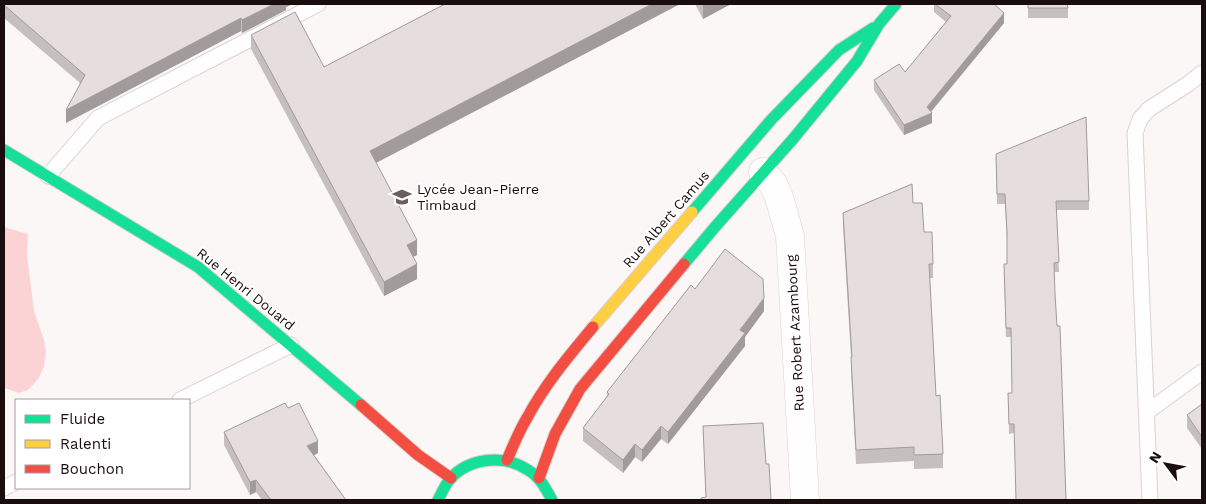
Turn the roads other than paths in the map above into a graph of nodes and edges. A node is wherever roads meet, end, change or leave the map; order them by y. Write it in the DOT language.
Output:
graph roads {
  1 [pos="318,4"];
  2 [pos="896,4"];
  3 [pos="879,24"];
  4 [pos="1202,73"];
  5 [pos="4,150"];
  6 [pos="762,172"];
  7 [pos="48,176"];
  8 [pos="292,346"];
  9 [pos="1202,372"];
  10 [pos="182,399"];
  11 [pos="1146,412"];
  12 [pos="507,460"];
  13 [pos="451,478"];
  14 [pos="539,478"];
  15 [pos="438,500"];
  16 [pos="552,500"];
  17 [pos="805,500"];
  18 [pos="1150,500"];
  1 -- 7 [label="lane"];
  2 -- 3 [label="main road, Rue Albert Camus"];
  3 -- 6 [label="main road, Rue Albert Camus"];
  3 -- 12 [label="main road, Rue Albert Camus"];
  4 -- 11 [label="lane"];
  5 -- 7 [label="main road, Rue Henri Douard"];
  6 -- 14 [label="main road, Rue Albert Camus"];
  6 -- 17 [label="street, Rue Robert Azambourg"];
  7 -- 8 [label="main road, Rue Henri Douard"];
  8 -- 10 [label="lane"];
  8 -- 13 [label="main road, Rue Henri Douard"];
  9 -- 11 [label="lane"];
  11 -- 18 [label="lane"];
  12 -- 13 [label="main road"];
  12 -- 14 [label="main road"];
  13 -- 15 [label="main road"];
  14 -- 16 [label="main road"];
}
